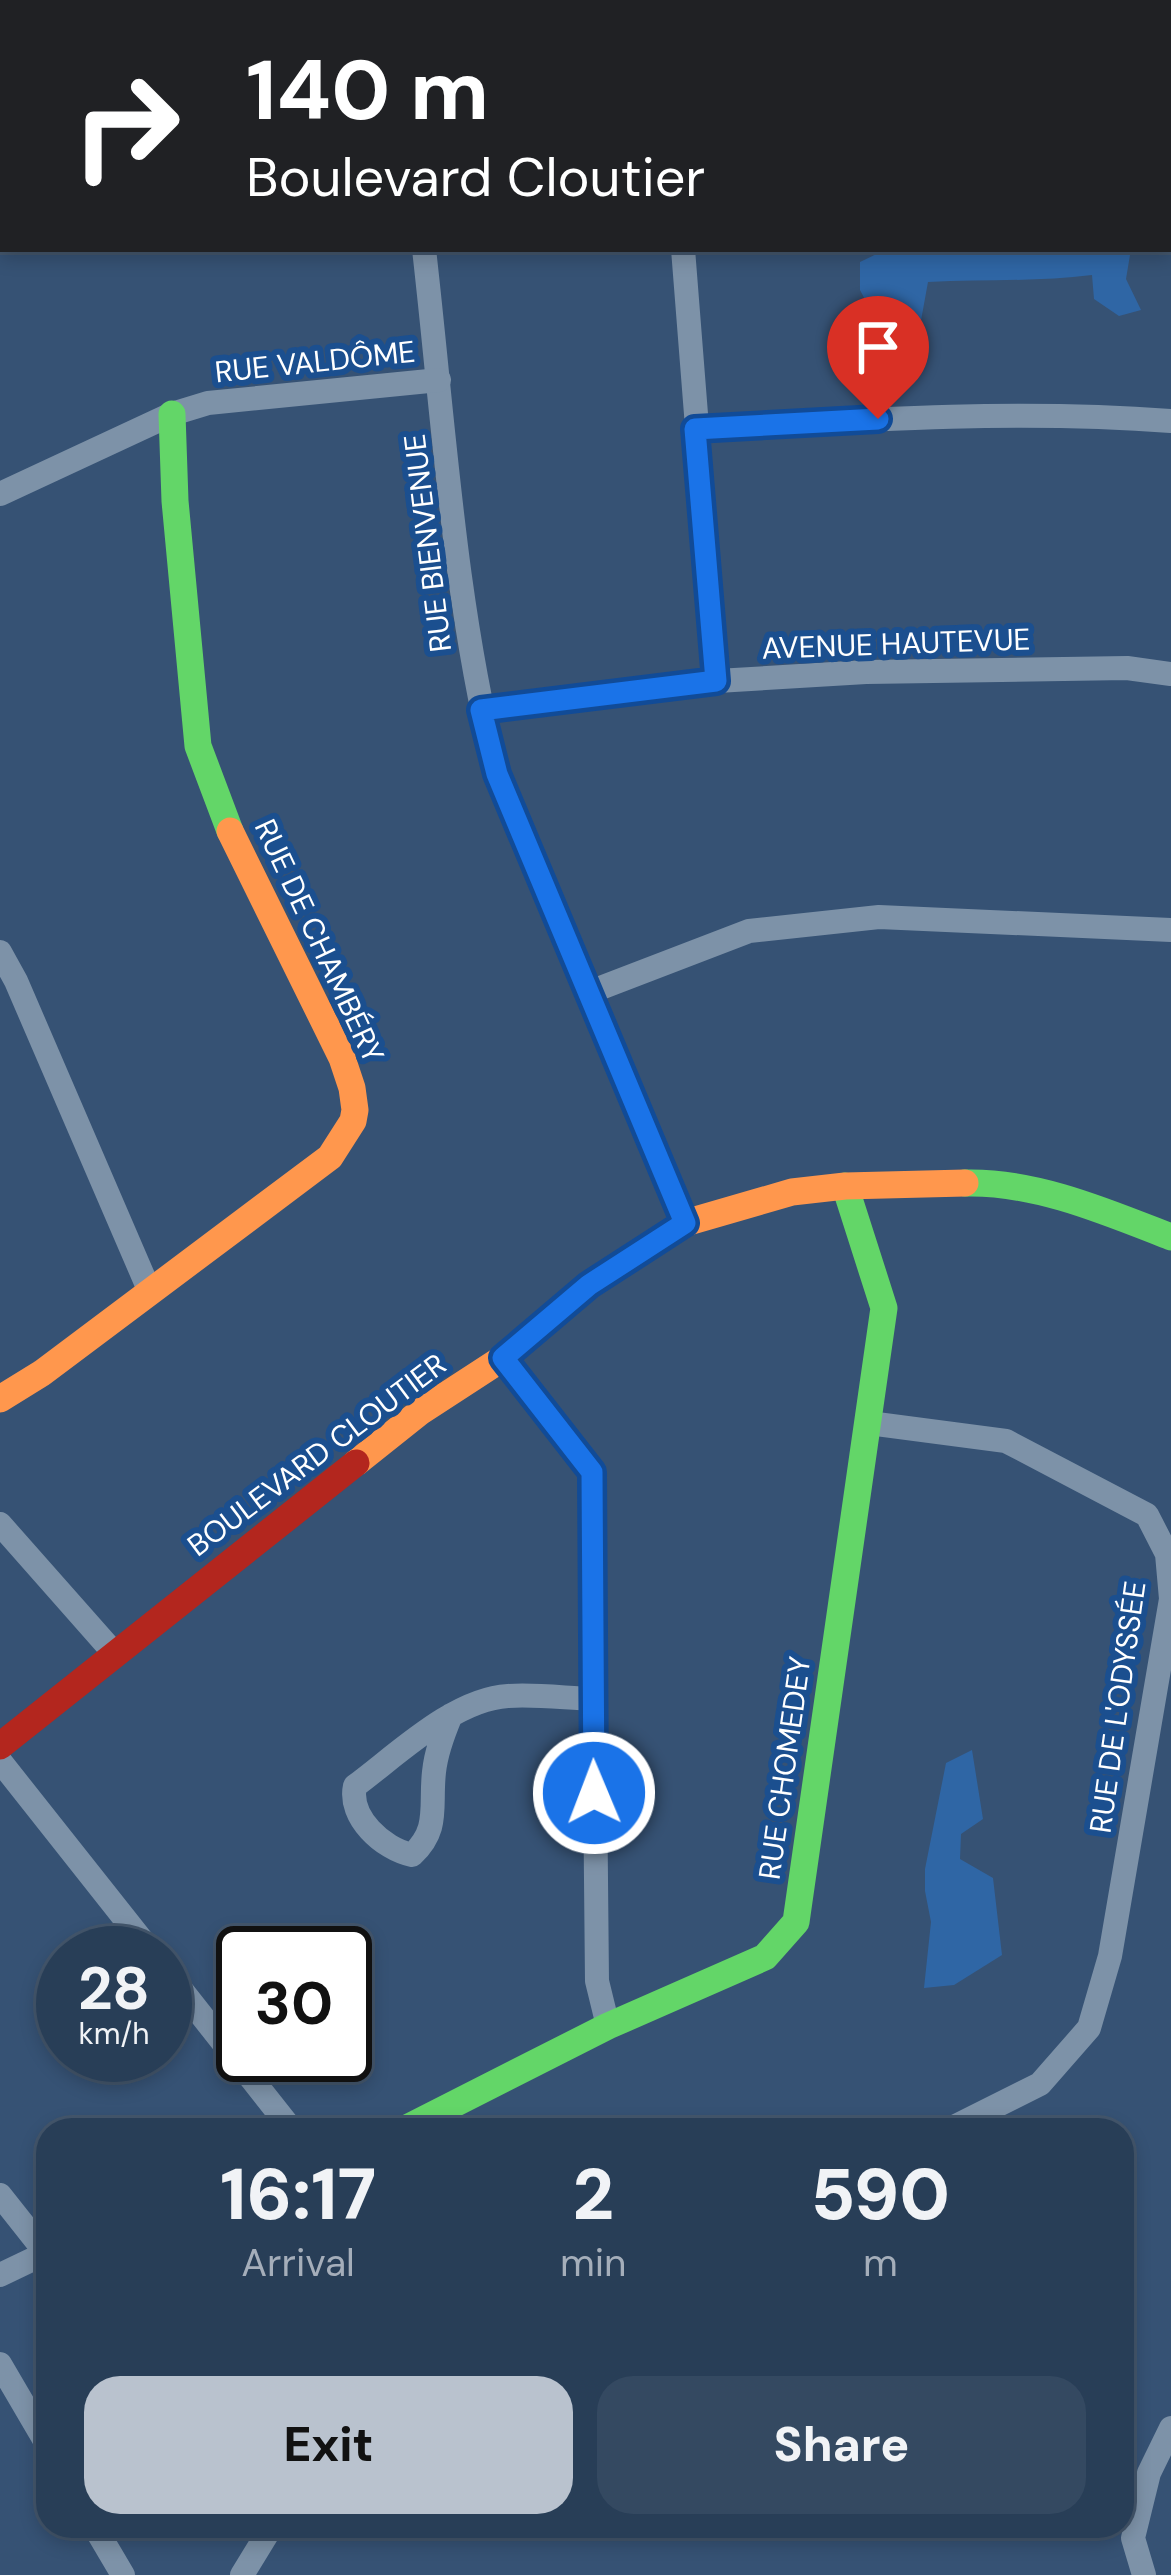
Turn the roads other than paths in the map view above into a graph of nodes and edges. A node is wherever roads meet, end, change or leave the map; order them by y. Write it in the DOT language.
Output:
graph roads {
  1 [pos="424,252"];
  2 [pos="683,252"];
  3 [pos="439,380"];
  4 [pos="172,414"];
  5 [pos="1171,421"];
  6 [pos="695,429"];
  7 [pos="0,494"];
  8 [pos="1171,674"];
  9 [pos="716,681"];
  10 [pos="481,710"];
  11 [pos="1171,930"];
  12 [pos="0,952"];
  13 [pos="590,992"];
  14 [pos="845,1186"];
  15 [pos="685,1223"];
  16 [pos="1171,1238"];
  17 [pos="150,1292"];
  18 [pos="503,1358"];
  19 [pos="0,1399"];
  20 [pos="869,1423"];
  21 [pos="0,1524"];
  22 [pos="114,1653"];
  23 [pos="592,1699"];
  24 [pos="451,1715"];
  25 [pos="0,1746"];
  26 [pos="0,1761"];
  27 [pos="131,1926"];
  28 [pos="192,2004"];
  29 [pos="608,2026"];
  30 [pos="282,2118"];
  31 [pos="428,2118"];
  32 [pos="971,2118"];
  33 [pos="0,2195"];
  34 [pos="36,2239"];
  35 [pos="36,2258"];
  36 [pos="0,2275"];
  37 [pos="0,2364"];
  38 [pos="36,2426"];
  39 [pos="1171,2428"];
  40 [pos="1134,2534"];
  41 [pos="101,2538"];
  42 [pos="265,2538"];
  43 [pos="1133,2538"];
  44 [pos="123,2575"];
  45 [pos="242,2575"];
  46 [pos="1144,2575"];
  1 -- 3 [label="street, RUE BIENVENUE"];
  2 -- 6 [label="street"];
  3 -- 4 [label="street, RUE VALDÔME"];
  3 -- 10 [label="street, RUE BIENVENUE"];
  4 -- 7 [label="street, RUE VALDÔME"];
  4 -- 17 [label="street, RUE DE CHAMBÉRY"];
  5 -- 6 [label="street"];
  6 -- 9 [label="street"];
  8 -- 9 [label="street, AVENUE HAUTEVUE"];
  9 -- 10 [label="street, AVENUE HAUTEVUE"];
  10 -- 13 [label="street, RUE BIENVENUE"];
  11 -- 13 [label="street"];
  12 -- 17 [label="street"];
  13 -- 15 [label="street, RUE BIENVENUE"];
  14 -- 15 [label="street, BOULEVARD CLOUTIER"];
  14 -- 16 [label="street, BOULEVARD CLOUTIER"];
  14 -- 20 [label="street, RUE CHOMEDEY"];
  15 -- 18 [label="street, BOULEVARD CLOUTIER"];
  17 -- 19 [label="street, RUE DE CHAMBÉRY"];
  18 -- 22 [label="street, BOULEVARD CLOUTIER"];
  18 -- 23 [label="street"];
  20 -- 29 [label="street, RUE CHOMEDEY"];
  20 -- 32 [label="street, RUE DE L'ODYSSÉE"];
  21 -- 22 [label="street"];
  22 -- 25 [label="street, BOULEVARD CLOUTIER"];
  23 -- 24 [label="street"];
  23 -- 29 [label="street"];
  24 -- 24 [label="street"];
  26 -- 27 [label="street"];
  28 -- 30 [label="street"];
  29 -- 31 [label="street, RUE CHOMEDEY"];
  33 -- 34 [label="street"];
  35 -- 36 [label="street"];
  37 -- 38 [label="street"];
  39 -- 40 [label="street"];
  41 -- 44 [label="street"];
  42 -- 45 [label="street"];
  43 -- 46 [label="street"];
}
